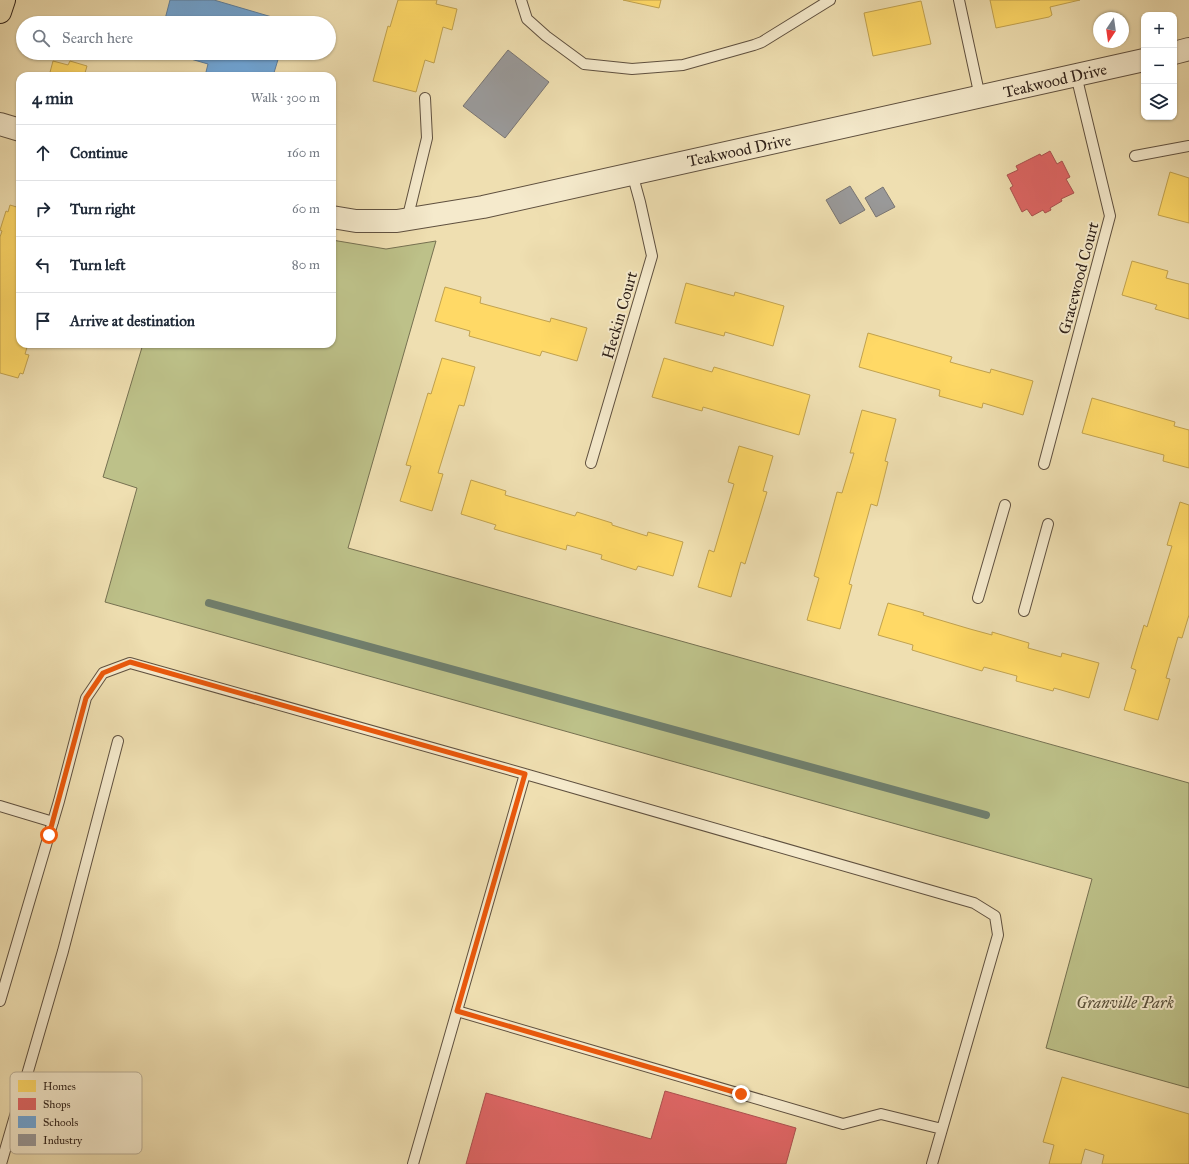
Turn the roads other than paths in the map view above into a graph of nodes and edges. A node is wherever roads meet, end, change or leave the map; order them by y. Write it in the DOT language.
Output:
graph roads {
  1 [pos="4,0"];
  2 [pos="521,0"];
  3 [pos="830,0"];
  4 [pos="958,0"];
  5 [pos="0,12"];
  6 [pos="1189,49"];
  7 [pos="1177,52"];
  8 [pos="1141,61"];
  9 [pos="1076,75"];
  10 [pos="980,96"];
  11 [pos="426,98"];
  12 [pos="0,124"];
  13 [pos="16,129"];
  14 [pos="1189,146"];
  15 [pos="1135,156"];
  16 [pos="632,173"];
  17 [pos="336,218"];
  18 [pos="407,220"];
  19 [pos="591,463"];
  20 [pos="1044,464"];
  21 [pos="1005,505"];
  22 [pos="1048,524"];
  23 [pos="978,598"];
  24 [pos="1024,611"];
  25 [pos="118,741"];
  26 [pos="525,774"];
  27 [pos="0,806"];
  28 [pos="53,822"];
  29 [pos="0,1001"];
  30 [pos="457,1011"];
  31 [pos="28,1072"];
  32 [pos="942,1129"];
  33 [pos="10,1133"];
  34 [pos="1,1164"];
  35 [pos="414,1164"];
  36 [pos="932,1164"];
  1 -- 5 [label="main road"];
  2 -- 3 [label="lane"];
  4 -- 10 [label="lane"];
  6 -- 7 [label="street"];
  8 -- 9 [label="street, Teakwood Drive"];
  9 -- 10 [label="street, Teakwood Drive"];
  9 -- 20 [label="lane, Gracewood Court"];
  10 -- 16 [label="street, Teakwood Drive"];
  11 -- 18 [label="lane"];
  12 -- 13 [label="street"];
  14 -- 15 [label="lane"];
  16 -- 18 [label="street, Teakwood Drive"];
  16 -- 19 [label="lane, Heckin Court"];
  17 -- 18 [label="street, Teakwood Drive"];
  21 -- 23 [label="lane"];
  22 -- 24 [label="lane"];
  25 -- 31 [label="lane"];
  26 -- 28 [label="lane"];
  26 -- 30 [label="lane"];
  26 -- 32 [label="lane"];
  27 -- 28 [label="lane"];
  28 -- 29 [label="lane"];
  30 -- 32 [label="lane"];
  30 -- 35 [label="lane"];
  32 -- 36 [label="lane"];
  33 -- 34 [label="lane"];
}
